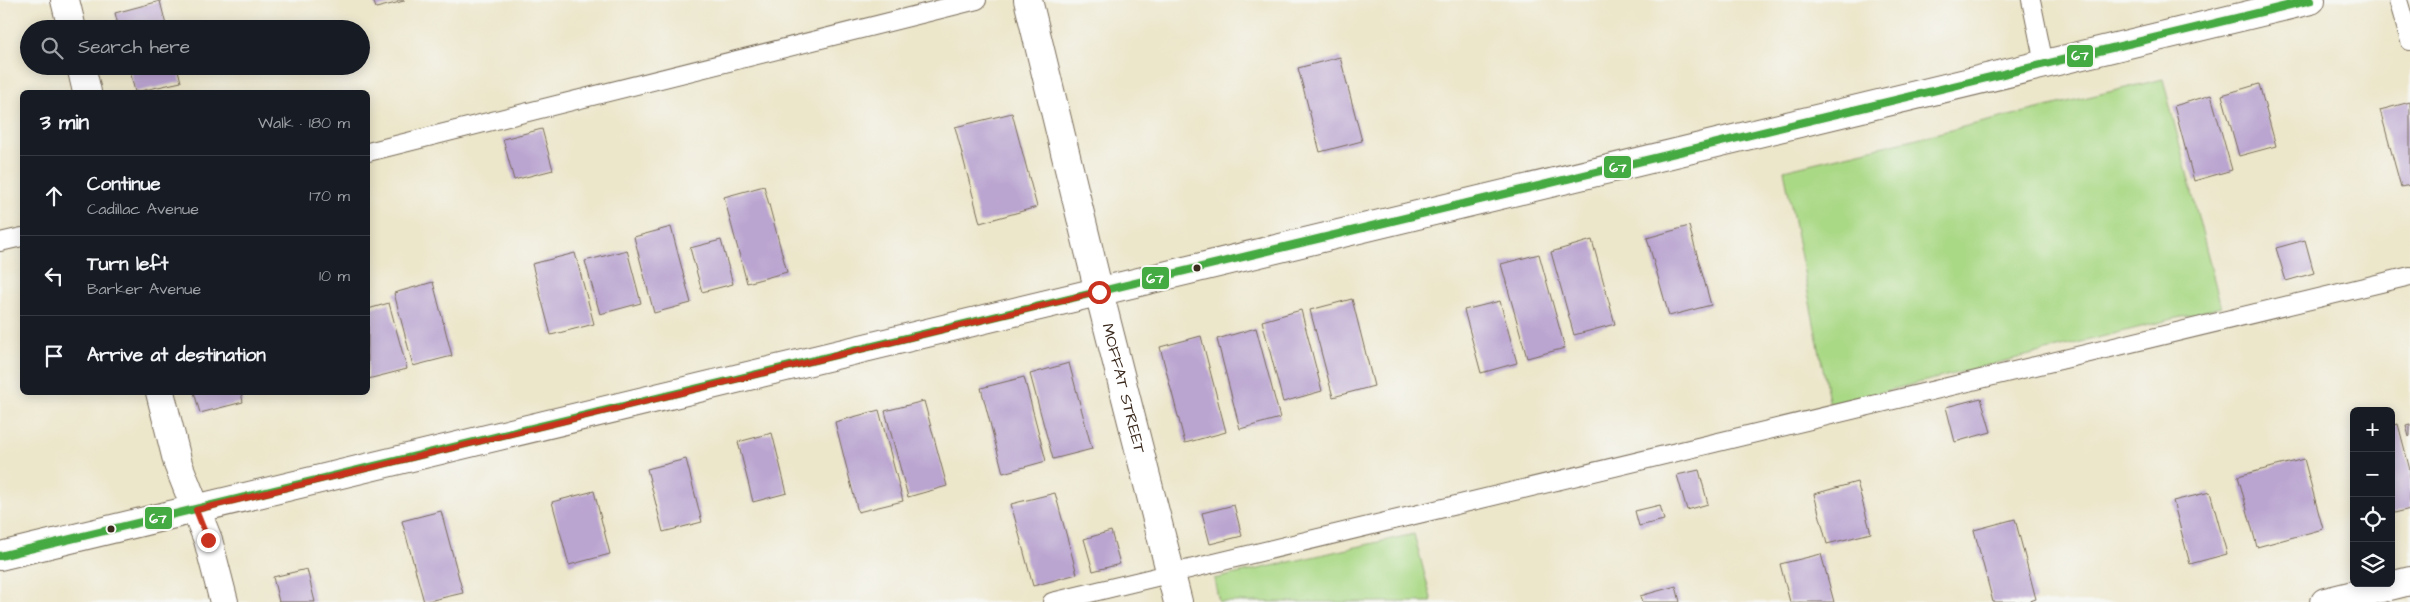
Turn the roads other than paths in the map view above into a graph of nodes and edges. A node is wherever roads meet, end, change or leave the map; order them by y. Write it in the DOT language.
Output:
graph roads {
  1 [pos="65,0"];
  2 [pos="976,0"];
  3 [pos="1028,0"];
  4 [pos="2031,0"];
  5 [pos="2311,0"];
  6 [pos="2398,0"];
  7 [pos="70,20"];
  8 [pos="2410,42"];
  9 [pos="2044,64"];
  10 [pos="83,75"];
  11 [pos="87,90"];
  12 [pos="370,152"];
  13 [pos="20,237"];
  14 [pos="0,242"];
  15 [pos="2410,276"];
  16 [pos="1099,292"];
  17 [pos="161,395"];
  18 [pos="196,510"];
  19 [pos="0,556"];
  20 [pos="1170,574"];
  21 [pos="2410,582"];
  22 [pos="224,602"];
  23 [pos="1052,602"];
  24 [pos="1178,602"];
  25 [pos="2325,602"];
  1 -- 7 [label="main road"];
  2 -- 12 [label="lane"];
  3 -- 16 [label="main road, MOFFAT STREET"];
  4 -- 9 [label="lane"];
  5 -- 9 [label="main road"];
  6 -- 8 [label="lane"];
  9 -- 16 [label="main road"];
  10 -- 11 [label="main road"];
  13 -- 14 [label="lane"];
  15 -- 20 [label="lane"];
  16 -- 18 [label="main road"];
  16 -- 20 [label="main road, MOFFAT STREET"];
  17 -- 18 [label="main road"];
  18 -- 19 [label="main road"];
  18 -- 22 [label="main road"];
  20 -- 23 [label="lane"];
  20 -- 24 [label="main road, MOFFAT STREET"];
  21 -- 25 [label="main road"];
}
